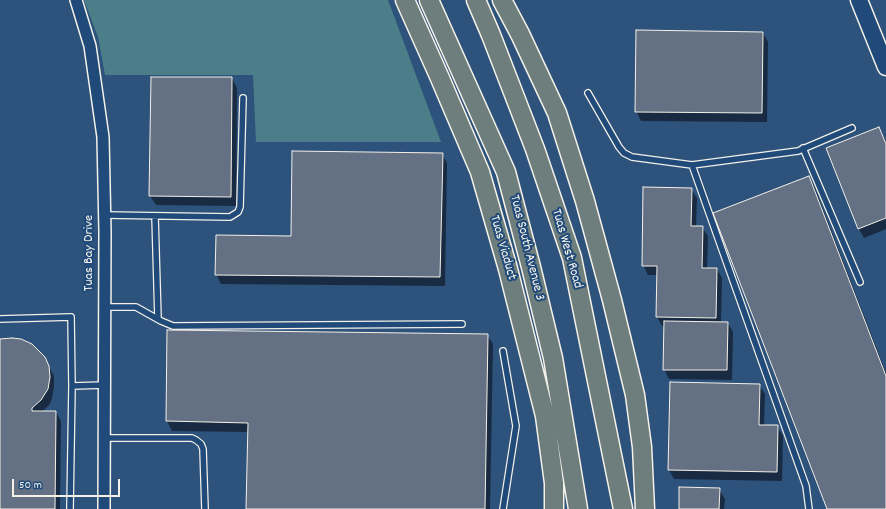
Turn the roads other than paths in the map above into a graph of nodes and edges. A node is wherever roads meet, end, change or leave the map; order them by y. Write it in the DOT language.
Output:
graph roads {
  1 [pos="76,0"];
  2 [pos="404,0"];
  3 [pos="429,0"];
  4 [pos="476,0"];
  5 [pos="502,0"];
  6 [pos="859,0"];
  7 [pos="886,67"];
  8 [pos="588,93"];
  9 [pos="243,98"];
  10 [pos="852,128"];
  11 [pos="803,148"];
  12 [pos="692,165"];
  13 [pos="105,215"];
  14 [pos="155,216"];
  15 [pos="860,282"];
  16 [pos="105,307"];
  17 [pos="0,320"];
  18 [pos="158,320"];
  19 [pos="462,324"];
  20 [pos="503,351"];
  21 [pos="105,385"];
  22 [pos="72,386"];
  23 [pos="105,438"];
  24 [pos="70,509"];
  25 [pos="104,509"];
  26 [pos="205,509"];
  27 [pos="503,509"];
  28 [pos="554,509"];
  29 [pos="578,509"];
  30 [pos="623,509"];
  31 [pos="645,509"];
  32 [pos="809,509"];
  1 -- 13 [label="street, Tuas Bay Drive"];
  2 -- 28 [label="main road, Tuas Viaduct"];
  3 -- 29 [label="main road, Tuas South Avenue 3"];
  4 -- 30 [label="main road, Tuas West Road"];
  5 -- 31 [label="main road"];
  6 -- 7 [label="main road"];
  8 -- 12 [label="lane"];
  9 -- 14 [label="lane"];
  10 -- 11 [label="lane"];
  11 -- 12 [label="lane"];
  11 -- 15 [label="lane"];
  12 -- 32 [label="lane"];
  13 -- 14 [label="lane"];
  13 -- 16 [label="street, Tuas Bay Drive"];
  14 -- 18 [label="lane"];
  16 -- 18 [label="lane"];
  16 -- 21 [label="street, Tuas Bay Drive"];
  17 -- 22 [label="lane"];
  18 -- 19 [label="lane"];
  20 -- 27 [label="lane"];
  21 -- 22 [label="lane"];
  21 -- 23 [label="street, Tuas Bay Drive"];
  22 -- 24 [label="lane"];
  23 -- 25 [label="street, Tuas Bay Drive"];
  23 -- 26 [label="lane"];
}
